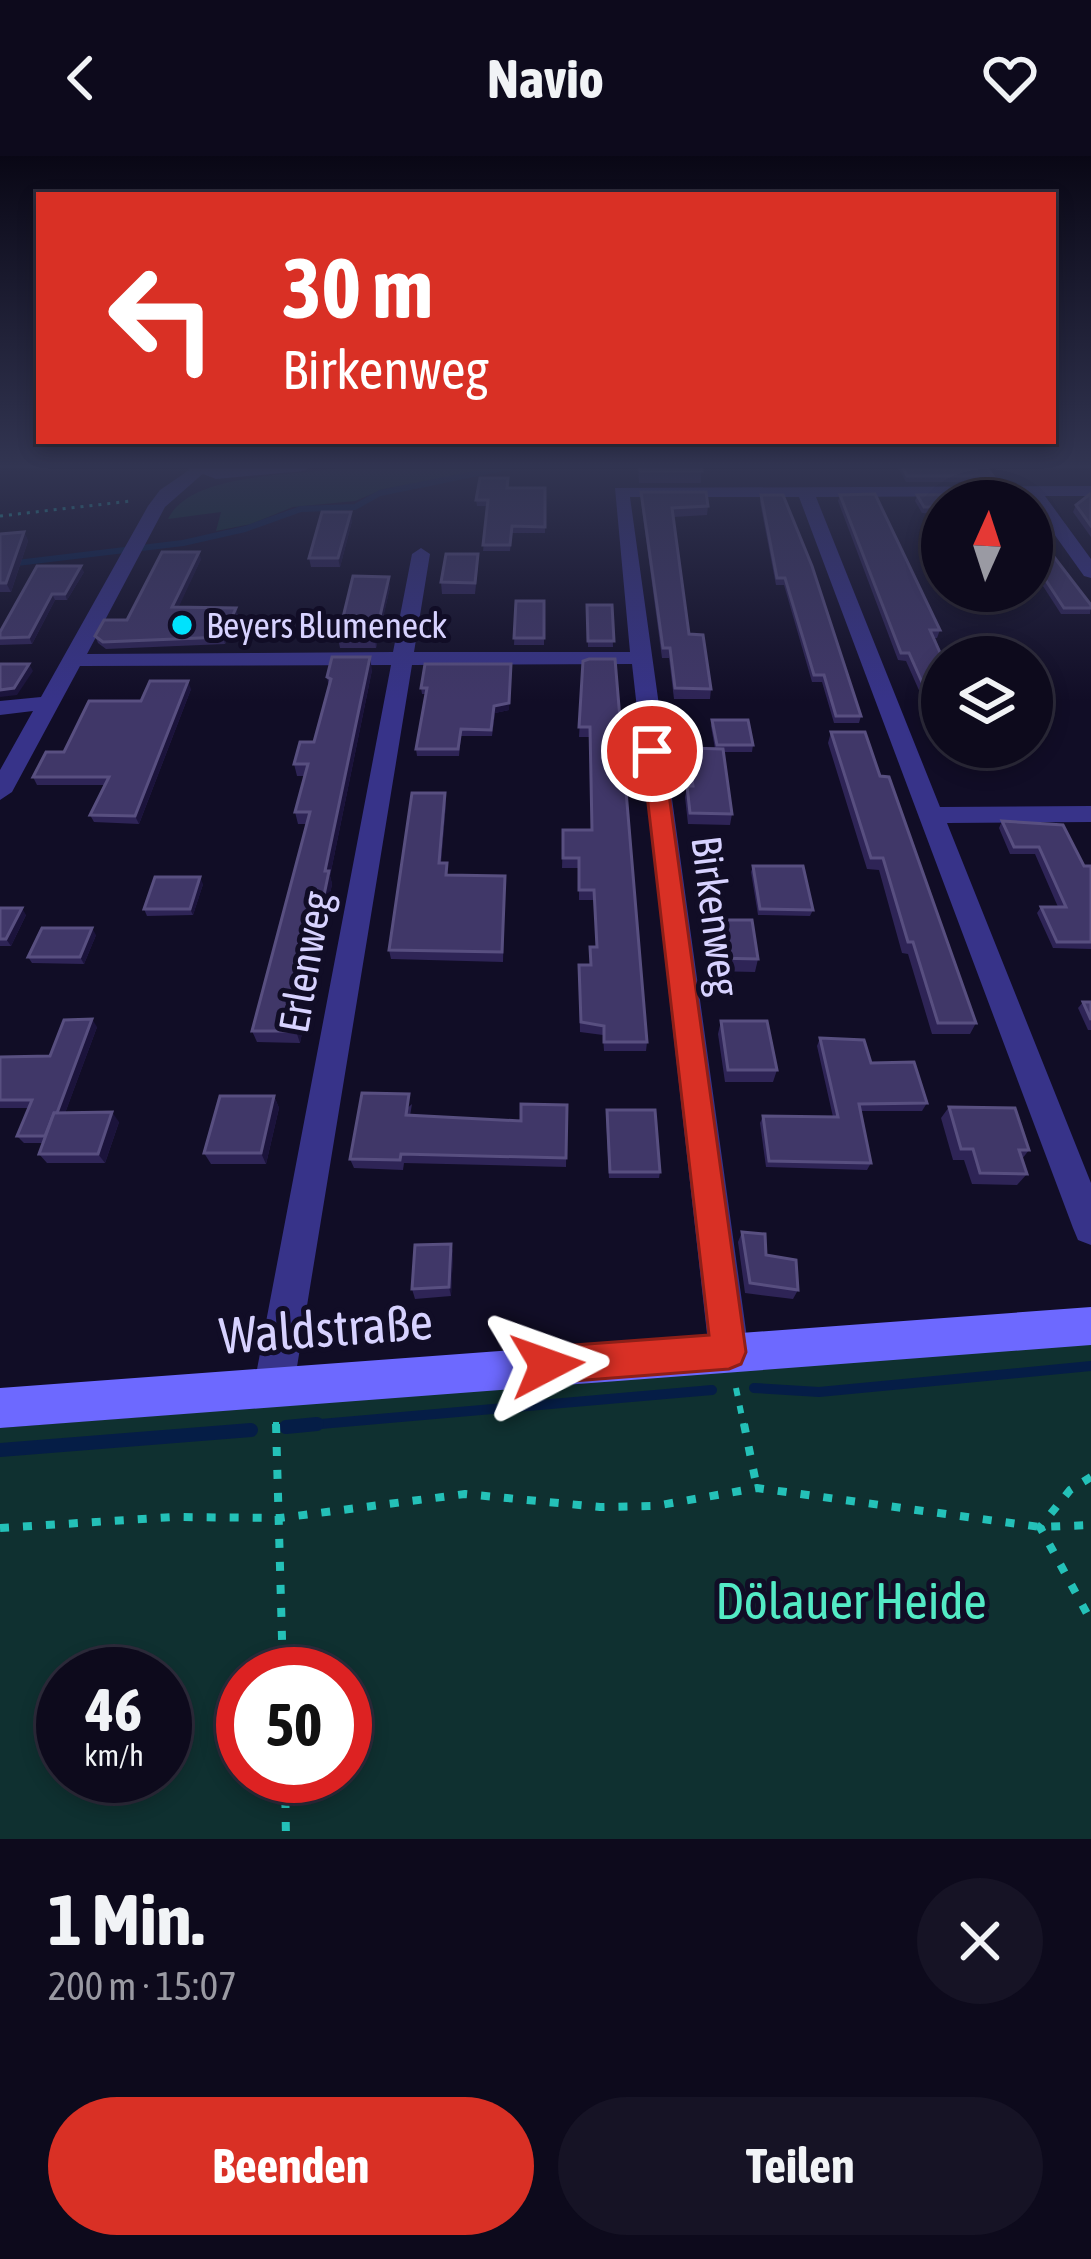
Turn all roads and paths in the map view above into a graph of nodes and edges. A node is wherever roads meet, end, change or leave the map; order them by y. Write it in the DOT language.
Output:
graph roads {
  1 [pos="136,545"];
  2 [pos="627,545"];
  3 [pos="825,545"];
  4 [pos="1071,545"];
  5 [pos="421,554"];
  6 [pos="1091,572"];
  7 [pos="400,658"];
  8 [pos="641,658"];
  9 [pos="71,660"];
  10 [pos="48,703"];
  11 [pos="0,708"];
  12 [pos="0,792"];
  13 [pos="928,814"];
  14 [pos="1091,814"];
  15 [pos="1091,1228"];
  16 [pos="1091,1326"];
  17 [pos="729,1352"];
  18 [pos="274,1385"];
  19 [pos="0,1408"];
  20 [pos="1091,1477"];
  21 [pos="757,1488"];
  22 [pos="280,1518"];
  23 [pos="1091,1525"];
  24 [pos="1040,1527"];
  25 [pos="0,1528"];
  26 [pos="1091,1621"];
  27 [pos="282,1647"];
  28 [pos="285,1803"];
  29 [pos="286,1839"];
  1 -- 9 [label="street"];
  2 -- 8 [label="street, Birkenweg"];
  3 -- 13 [label="street"];
  4 -- 6 [label="street"];
  5 -- 7 [label="street, Erlenweg"];
  7 -- 8 [label="street"];
  7 -- 9 [label="street"];
  7 -- 18 [label="street, Erlenweg"];
  8 -- 17 [label="street, Birkenweg"];
  9 -- 10 [label="street"];
  10 -- 11 [label="street"];
  10 -- 12 [label="street"];
  13 -- 14 [label="street"];
  13 -- 15 [label="street"];
  16 -- 17 [label="main road, Waldstraße"];
  17 -- 18 [label="main road, Waldstraße"];
  17 -- 21 [label="path"];
  18 -- 19 [label="main road, Waldstraße"];
  18 -- 22 [label="path"];
  20 -- 24 [label="path"];
  21 -- 22 [label="path"];
  21 -- 24 [label="path"];
  22 -- 25 [label="path"];
  22 -- 27 [label="path"];
  23 -- 24 [label="path"];
  24 -- 26 [label="path"];
  28 -- 29 [label="path"];
}
